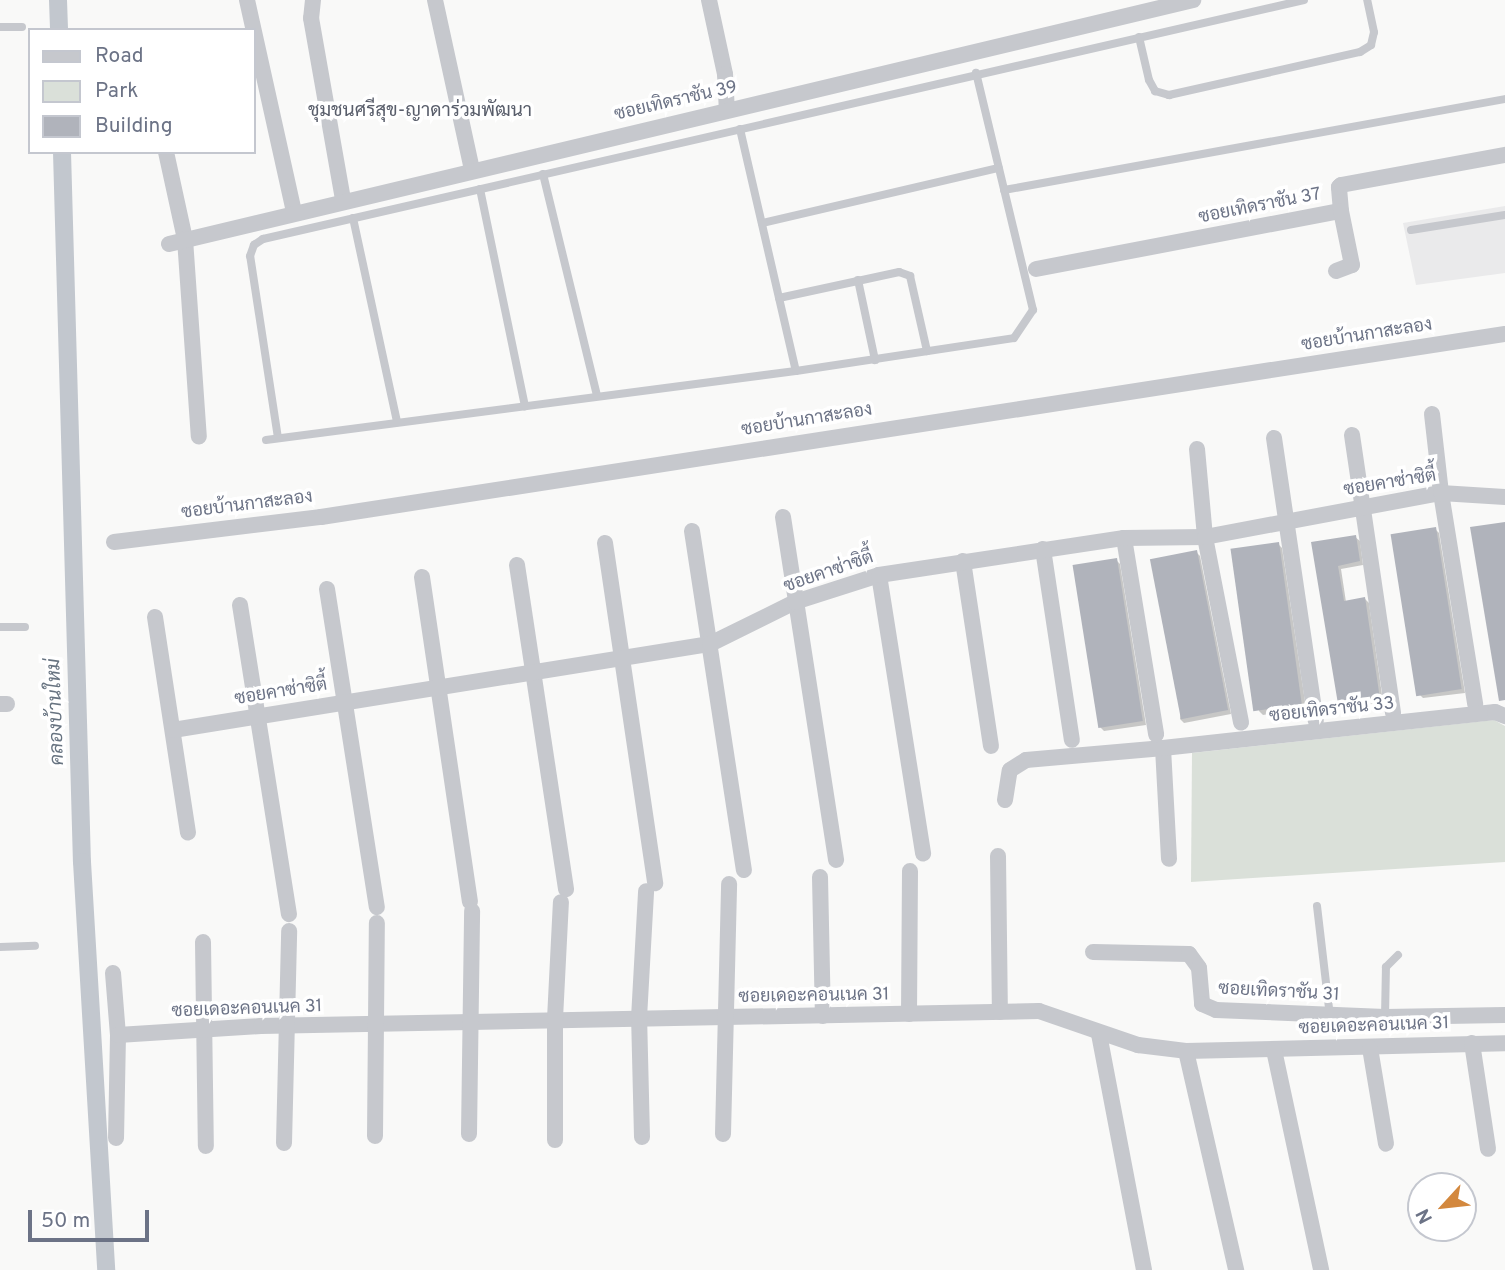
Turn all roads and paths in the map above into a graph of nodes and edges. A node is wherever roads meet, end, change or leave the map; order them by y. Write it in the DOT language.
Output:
graph roads {
  1 [pos="247,0"];
  2 [pos="313,0"];
  3 [pos="435,0"];
  4 [pos="709,0"];
  5 [pos="1193,0"];
  6 [pos="1304,0"];
  7 [pos="1367,0"];
  8 [pos="22,26"];
  9 [pos="0,27"];
  10 [pos="253,28"];
  11 [pos="1139,37"];
  12 [pos="256,41"];
  13 [pos="976,73"];
  14 [pos="1505,99"];
  15 [pos="727,109"];
  16 [pos="740,129"];
  17 [pos="166,154"];
  18 [pos="1505,155"];
  19 [pos="999,168"];
  20 [pos="472,169"];
  21 [pos="543,174"];
  22 [pos="480,189"];
  23 [pos="1004,190"];
  24 [pos="343,200"];
  25 [pos="1341,211"];
  26 [pos="294,212"];
  27 [pos="1505,215"];
  28 [pos="353,218"];
  29 [pos="762,223"];
  30 [pos="1411,230"];
  31 [pos="185,239"];
  32 [pos="169,244"];
  33 [pos="1036,268"];
  34 [pos="1336,271"];
  35 [pos="858,281"];
  36 [pos="779,298"];
  37 [pos="1505,334"];
  38 [pos="927,351"];
  39 [pos="875,359"];
  40 [pos="796,371"];
  41 [pos="597,396"];
  42 [pos="525,406"];
  43 [pos="1432,414"];
  44 [pos="397,422"];
  45 [pos="1352,435"];
  46 [pos="200,437"];
  47 [pos="278,438"];
  48 [pos="1274,438"];
  49 [pos="266,440"];
  50 [pos="1197,449"];
  51 [pos="1441,493"];
  52 [pos="1505,497"];
  53 [pos="1363,506"];
  54 [pos="783,517"];
  55 [pos="1285,524"];
  56 [pos="692,531"];
  57 [pos="1205,537"];
  58 [pos="1124,538"];
  59 [pos="114,542"];
  60 [pos="605,543"];
  61 [pos="1043,549"];
  62 [pos="963,561"];
  63 [pos="517,565"];
  64 [pos="878,575"];
  65 [pos="422,577"];
  66 [pos="327,589"];
  67 [pos="796,602"];
  68 [pos="240,605"];
  69 [pos="155,617"];
  70 [pos="0,627"];
  71 [pos="25,627"];
  72 [pos="710,644"];
  73 [pos="623,660"];
  74 [pos="531,673"];
  75 [pos="437,688"];
  76 [pos="345,702"];
  77 [pos="1475,704"];
  78 [pos="1393,713"];
  79 [pos="257,715"];
  80 [pos="1505,716"];
  81 [pos="1316,721"];
  82 [pos="1241,723"];
  83 [pos="173,730"];
  84 [pos="1072,740"];
  85 [pos="1160,741"];
  86 [pos="991,746"];
  87 [pos="1005,800"];
  88 [pos="188,832"];
  89 [pos="923,854"];
  90 [pos="999,856"];
  91 [pos="1169,859"];
  92 [pos="836,860"];
  93 [pos="744,870"];
  94 [pos="910,871"];
  95 [pos="820,877"];
  96 [pos="729,884"];
  97 [pos="1317,906"];
  98 [pos="203,942"];
  99 [pos="35,946"];
  100 [pos="0,947"];
  101 [pos="1093,952"];
  102 [pos="1398,955"];
  103 [pos="113,973"];
  104 [pos="999,1012"];
  105 [pos="909,1014"];
  106 [pos="1505,1015"];
  107 [pos="823,1016"];
  108 [pos="1330,1016"];
  109 [pos="725,1017"];
  110 [pos="1385,1017"];
  111 [pos="639,1018"];
  112 [pos="555,1019"];
  113 [pos="472,1022"];
  114 [pos="377,1024"];
  115 [pos="288,1027"];
  116 [pos="202,1030"];
  117 [pos="1098,1034"];
  118 [pos="118,1035"];
  119 [pos="1472,1043"];
  120 [pos="1505,1043"];
  121 [pos="1370,1048"];
  122 [pos="1274,1050"];
  123 [pos="1186,1051"];
  124 [pos="469,1133"];
  125 [pos="723,1134"];
  126 [pos="375,1136"];
  127 [pos="117,1138"];
  128 [pos="642,1138"];
  129 [pos="555,1140"];
  130 [pos="284,1143"];
  131 [pos="1386,1144"];
  132 [pos="206,1146"];
  133 [pos="1488,1149"];
  134 [pos="1144,1270"];
  135 [pos="1236,1270"];
  136 [pos="1321,1270"];
  1 -- 10 [label="street"];
  2 -- 24 [label="street"];
  3 -- 20 [label="street"];
  4 -- 15 [label="street"];
  5 -- 15 [label="street, ซอยเทิดราชัน 39"];
  6 -- 11 [label="lane"];
  7 -- 11 [label="lane"];
  8 -- 9 [label="lane"];
  11 -- 13 [label="lane"];
  12 -- 26 [label="street"];
  13 -- 16 [label="lane"];
  13 -- 19 [label="lane"];
  14 -- 23 [label="lane"];
  15 -- 20 [label="street, ซอยเทิดราชัน 39"];
  16 -- 21 [label="lane"];
  16 -- 29 [label="lane"];
  17 -- 31 [label="street"];
  18 -- 25 [label="street, ซอยเทิดราชัน 37"];
  19 -- 23 [label="lane"];
  19 -- 29 [label="lane"];
  20 -- 24 [label="street, ซอยเทิดราชัน 39"];
  21 -- 22 [label="lane"];
  21 -- 41 [label="lane"];
  22 -- 28 [label="lane"];
  22 -- 42 [label="lane"];
  23 -- 38 [label="lane"];
  24 -- 26 [label="street, ซอยเทิดราชัน 39"];
  25 -- 33 [label="street, ซอยเทิดราชัน 37"];
  25 -- 34 [label="street"];
  26 -- 31 [label="street, ซอยเทิดราชัน 39"];
  27 -- 30 [label="lane"];
  28 -- 44 [label="lane"];
  28 -- 47 [label="lane"];
  29 -- 36 [label="lane"];
  31 -- 32 [label="street, ซอยเทิดราชัน 39"];
  31 -- 46 [label="street"];
  35 -- 36 [label="lane"];
  35 -- 38 [label="lane"];
  35 -- 39 [label="lane"];
  36 -- 40 [label="lane"];
  37 -- 59 [label="street, ซอยบ้านกาสะลอง"];
  38 -- 39 [label="lane"];
  39 -- 40 [label="lane"];
  40 -- 41 [label="lane"];
  41 -- 42 [label="lane"];
  42 -- 44 [label="lane"];
  43 -- 51 [label="street"];
  44 -- 47 [label="lane"];
  45 -- 53 [label="street"];
  47 -- 49 [label="lane"];
  48 -- 55 [label="street"];
  50 -- 57 [label="street"];
  51 -- 52 [label="street, ซอยคาซ่าซิตี้"];
  51 -- 53 [label="street, ซอยคาซ่าซิตี้"];
  51 -- 77 [label="street"];
  53 -- 55 [label="street, ซอยคาซ่าซิตี้"];
  53 -- 78 [label="street"];
  54 -- 67 [label="street"];
  55 -- 57 [label="street, ซอยคาซ่าซิตี้"];
  55 -- 81 [label="street"];
  56 -- 72 [label="street"];
  57 -- 58 [label="street, ซอยคาซ่าซิตี้"];
  57 -- 82 [label="street"];
  58 -- 61 [label="street, ซอยคาซ่าซิตี้"];
  58 -- 85 [label="street"];
  60 -- 73 [label="street"];
  61 -- 62 [label="street, ซอยคาซ่าซิตี้"];
  61 -- 84 [label="street"];
  62 -- 64 [label="street, ซอยคาซ่าซิตี้"];
  62 -- 86 [label="street"];
  63 -- 74 [label="street"];
  64 -- 67 [label="street, ซอยคาซ่าซิตี้"];
  64 -- 89 [label="street"];
  65 -- 75 [label="street"];
  66 -- 76 [label="street"];
  67 -- 72 [label="street, ซอยคาซ่าซิตี้"];
  67 -- 92 [label="street"];
  68 -- 79 [label="street"];
  69 -- 83 [label="street"];
  70 -- 71 [label="lane"];
  72 -- 73 [label="street, ซอยคาซ่าซิตี้"];
  72 -- 93 [label="street"];
  73 -- 74 [label="street, ซอยคาซ่าซิตี้"];
  73 -- 111 [label="street"];
  74 -- 75 [label="street, ซอยคาซ่าซิตี้"];
  74 -- 112 [label="street"];
  75 -- 76 [label="street, ซอยคาซ่าซิตี้"];
  75 -- 113 [label="street"];
  76 -- 79 [label="street, ซอยคาซ่าซิตี้"];
  76 -- 114 [label="street"];
  79 -- 83 [label="street, ซอยคาซ่าซิตี้"];
  79 -- 115 [label="street"];
  80 -- 85 [label="street, ซอยเทิดราชัน 33"];
  83 -- 88 [label="street"];
  85 -- 87 [label="street, ซอยเทิดราชัน 33"];
  85 -- 91 [label="street"];
  90 -- 104 [label="street"];
  94 -- 105 [label="street"];
  95 -- 107 [label="street"];
  96 -- 109 [label="street"];
  97 -- 108 [label="lane"];
  98 -- 116 [label="street"];
  99 -- 100 [label="lane"];
  101 -- 108 [label="street, ซอยเทิดราชัน 31"];
  102 -- 110 [label="lane"];
  103 -- 118 [label="street"];
  104 -- 105 [label="street, ซอยเดอะคอนเนค 31"];
  104 -- 117 [label="street, ซอยเดอะคอนเนค 31"];
  105 -- 107 [label="street, ซอยเดอะคอนเนค 31"];
  106 -- 110 [label="street, ซอยเทิดราชัน 31"];
  107 -- 109 [label="street, ซอยเดอะคอนเนค 31"];
  108 -- 110 [label="street, ซอยเทิดราชัน 31"];
  109 -- 111 [label="street, ซอยเดอะคอนเนค 31"];
  109 -- 125 [label="street"];
  111 -- 112 [label="street, ซอยเดอะคอนเนค 31"];
  111 -- 128 [label="street"];
  112 -- 113 [label="street, ซอยเดอะคอนเนค 31"];
  112 -- 129 [label="street"];
  113 -- 114 [label="street, ซอยเดอะคอนเนค 31"];
  113 -- 124 [label="street"];
  114 -- 115 [label="street, ซอยเดอะคอนเนค 31"];
  114 -- 126 [label="street"];
  115 -- 116 [label="street, ซอยเดอะคอนเนค 31"];
  115 -- 130 [label="street"];
  116 -- 118 [label="street, ซอยเดอะคอนเนค 31"];
  116 -- 132 [label="street"];
  117 -- 123 [label="street, ซอยเดอะคอนเนค 31"];
  117 -- 134 [label="street"];
  118 -- 127 [label="street"];
  119 -- 120 [label="street, ซอยเดอะคอนเนค 31"];
  119 -- 121 [label="street, ซอยเดอะคอนเนค 31"];
  119 -- 133 [label="street"];
  121 -- 122 [label="street, ซอยเดอะคอนเนค 31"];
  121 -- 131 [label="street"];
  122 -- 123 [label="street, ซอยเดอะคอนเนค 31"];
  122 -- 136 [label="street"];
  123 -- 135 [label="street"];
}
